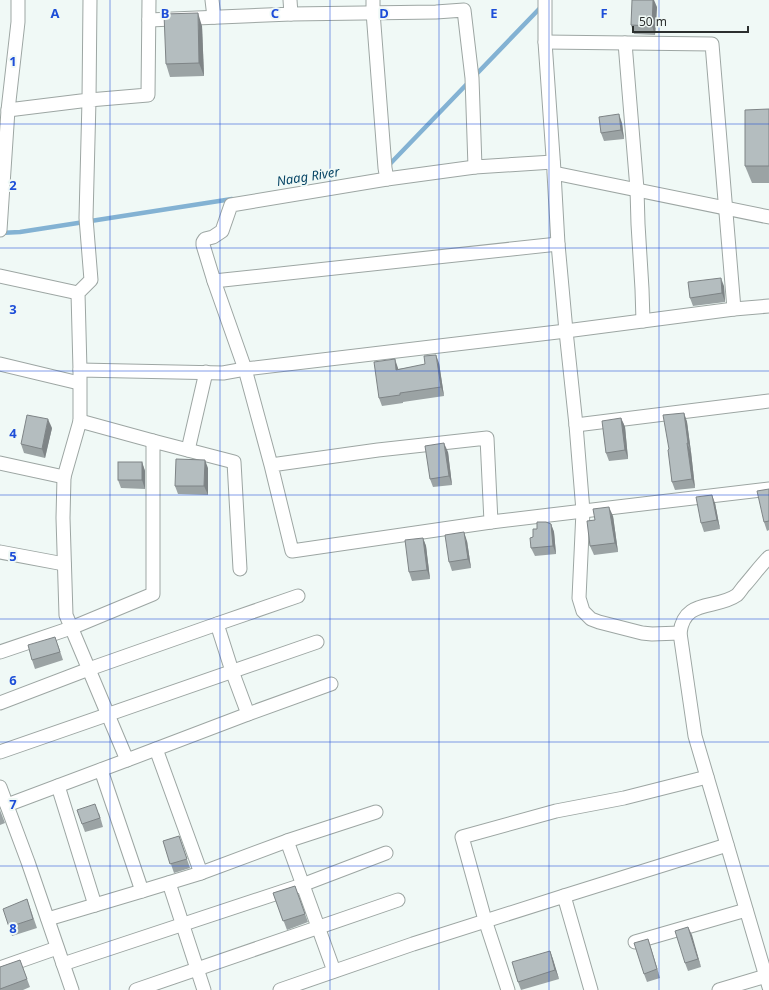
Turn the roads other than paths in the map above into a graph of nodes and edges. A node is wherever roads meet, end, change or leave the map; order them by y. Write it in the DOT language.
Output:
graph roads {
  1 [pos="18,0"];
  2 [pos="90,0"];
  3 [pos="149,0"];
  4 [pos="212,0"];
  5 [pos="290,0"];
  6 [pos="545,0"];
  7 [pos="373,6"];
  8 [pos="436,6"];
  9 [pos="291,14"];
  10 [pos="214,17"];
  11 [pos="149,20"];
  12 [pos="545,42"];
  13 [pos="625,43"];
  14 [pos="89,100"];
  15 [pos="8,110"];
  16 [pos="475,167"];
  17 [pos="553,167"];
  18 [pos="387,179"];
  19 [pos="637,189"];
  20 [pos="726,208"];
  21 [pos="769,217"];
  22 [pos="0,230"];
  23 [pos="558,244"];
  24 [pos="0,276"];
  25 [pos="214,281"];
  26 [pos="78,293"];
  27 [pos="769,306"];
  28 [pos="734,309"];
  29 [pos="644,321"];
  30 [pos="566,331"];
  31 [pos="0,364"];
  32 [pos="245,369"];
  33 [pos="206,372"];
  34 [pos="80,376"];
  35 [pos="769,401"];
  36 [pos="80,421"];
  37 [pos="576,425"];
  38 [pos="153,441"];
  39 [pos="188,450"];
  40 [pos="0,462"];
  41 [pos="270,465"];
  42 [pos="64,477"];
  43 [pos="769,489"];
  44 [pos="583,511"];
  45 [pos="491,522"];
  46 [pos="0,552"];
  47 [pos="769,557"];
  48 [pos="64,564"];
  49 [pos="240,569"];
  50 [pos="298,596"];
  51 [pos="217,624"];
  52 [pos="71,628"];
  53 [pos="680,633"];
  54 [pos="317,642"];
  55 [pos="0,652"];
  56 [pos="89,669"];
  57 [pos="232,671"];
  58 [pos="331,684"];
  59 [pos="0,703"];
  60 [pos="108,714"];
  61 [pos="248,714"];
  62 [pos="156,749"];
  63 [pos="0,752"];
  64 [pos="127,760"];
  65 [pos="101,770"];
  66 [pos="707,777"];
  67 [pos="58,786"];
  68 [pos="0,787"];
  69 [pos="7,805"];
  70 [pos="376,812"];
  71 [pos="287,841"];
  72 [pos="727,844"];
  73 [pos="386,853"];
  74 [pos="201,873"];
  75 [pos="169,883"];
  76 [pos="302,884"];
  77 [pos="142,891"];
  78 [pos="564,896"];
  79 [pos="398,900"];
  80 [pos="95,905"];
  81 [pos="746,910"];
  82 [pos="48,919"];
  83 [pos="486,920"];
  84 [pos="182,925"];
  85 [pos="317,927"];
  86 [pos="635,942"];
  87 [pos="57,948"];
  88 [pos="63,964"];
  89 [pos="0,968"];
  90 [pos="197,969"];
  91 [pos="334,971"];
  92 [pos="767,982"];
  93 [pos="72,990"];
  94 [pos="136,990"];
  95 [pos="204,990"];
  96 [pos="280,990"];
  97 [pos="508,990"];
  98 [pos="591,990"];
  99 [pos="719,990"];
  1 -- 15 [label="street"];
  2 -- 14 [label="street"];
  3 -- 11 [label="street"];
  4 -- 10 [label="street"];
  5 -- 9 [label="street"];
  6 -- 12 [label="street"];
  7 -- 8 [label="street"];
  7 -- 9 [label="street"];
  7 -- 18 [label="street"];
  8 -- 16 [label="street"];
  9 -- 10 [label="street"];
  10 -- 11 [label="street"];
  11 -- 14 [label="street"];
  12 -- 13 [label="street"];
  12 -- 17 [label="street"];
  13 -- 19 [label="street"];
  13 -- 20 [label="street"];
  14 -- 15 [label="street"];
  14 -- 26 [label="street"];
  15 -- 22 [label="street"];
  16 -- 17 [label="street"];
  16 -- 18 [label="street"];
  17 -- 19 [label="street"];
  17 -- 23 [label="street"];
  18 -- 25 [label="street"];
  19 -- 20 [label="street"];
  19 -- 29 [label="street"];
  20 -- 21 [label="street"];
  20 -- 28 [label="street"];
  23 -- 25 [label="street"];
  23 -- 30 [label="street"];
  24 -- 26 [label="street"];
  25 -- 32 [label="street"];
  26 -- 34 [label="street"];
  27 -- 28 [label="street"];
  28 -- 29 [label="street"];
  29 -- 30 [label="street"];
  30 -- 32 [label="street"];
  30 -- 37 [label="street"];
  31 -- 34 [label="street"];
  32 -- 33 [label="street"];
  32 -- 41 [label="street"];
  33 -- 34 [label="street"];
  33 -- 39 [label="street"];
  34 -- 36 [label="street"];
  35 -- 37 [label="street"];
  36 -- 38 [label="street"];
  36 -- 42 [label="street"];
  37 -- 44 [label="street"];
  38 -- 39 [label="street"];
  38 -- 52 [label="street"];
  39 -- 49 [label="street"];
  40 -- 42 [label="street"];
  41 -- 45 [label="street"];
  41 -- 45 [label="street"];
  42 -- 48 [label="street"];
  43 -- 44 [label="street"];
  44 -- 45 [label="street"];
  44 -- 53 [label="street"];
  46 -- 48 [label="street"];
  47 -- 53 [label="street"];
  48 -- 52 [label="street"];
  50 -- 51 [label="street"];
  51 -- 56 [label="street"];
  51 -- 57 [label="street"];
  52 -- 55 [label="street"];
  52 -- 56 [label="street"];
  53 -- 66 [label="street"];
  54 -- 57 [label="street"];
  56 -- 59 [label="street"];
  56 -- 60 [label="street"];
  57 -- 60 [label="street"];
  57 -- 61 [label="street"];
  58 -- 61 [label="street"];
  60 -- 63 [label="street"];
  60 -- 64 [label="street"];
  61 -- 62 [label="street"];
  62 -- 64 [label="street"];
  62 -- 74 [label="street"];
  64 -- 65 [label="street"];
  65 -- 67 [label="street"];
  65 -- 77 [label="street"];
  66 -- 72 [label="street"];
  66 -- 83 [label="street"];
  67 -- 69 [label="street"];
  67 -- 80 [label="street"];
  68 -- 69 [label="street"];
  69 -- 82 [label="street"];
  70 -- 71 [label="street"];
  71 -- 74 [label="street"];
  71 -- 76 [label="street"];
  72 -- 78 [label="street"];
  72 -- 81 [label="street"];
  73 -- 76 [label="street"];
  74 -- 75 [label="street"];
  75 -- 77 [label="street"];
  75 -- 84 [label="street"];
  76 -- 84 [label="street"];
  76 -- 85 [label="street"];
  77 -- 80 [label="street"];
  78 -- 83 [label="street"];
  78 -- 98 [label="street"];
  79 -- 85 [label="street"];
  80 -- 82 [label="street"];
  81 -- 86 [label="street"];
  81 -- 92 [label="street"];
  82 -- 87 [label="street"];
  83 -- 91 [label="street"];
  83 -- 97 [label="street"];
  84 -- 88 [label="street"];
  84 -- 90 [label="street"];
  85 -- 90 [label="street"];
  85 -- 91 [label="street"];
  87 -- 88 [label="street"];
  87 -- 89 [label="street"];
  88 -- 93 [label="street"];
  90 -- 94 [label="street"];
  90 -- 95 [label="street"];
  91 -- 96 [label="street"];
  92 -- 99 [label="street"];
}
